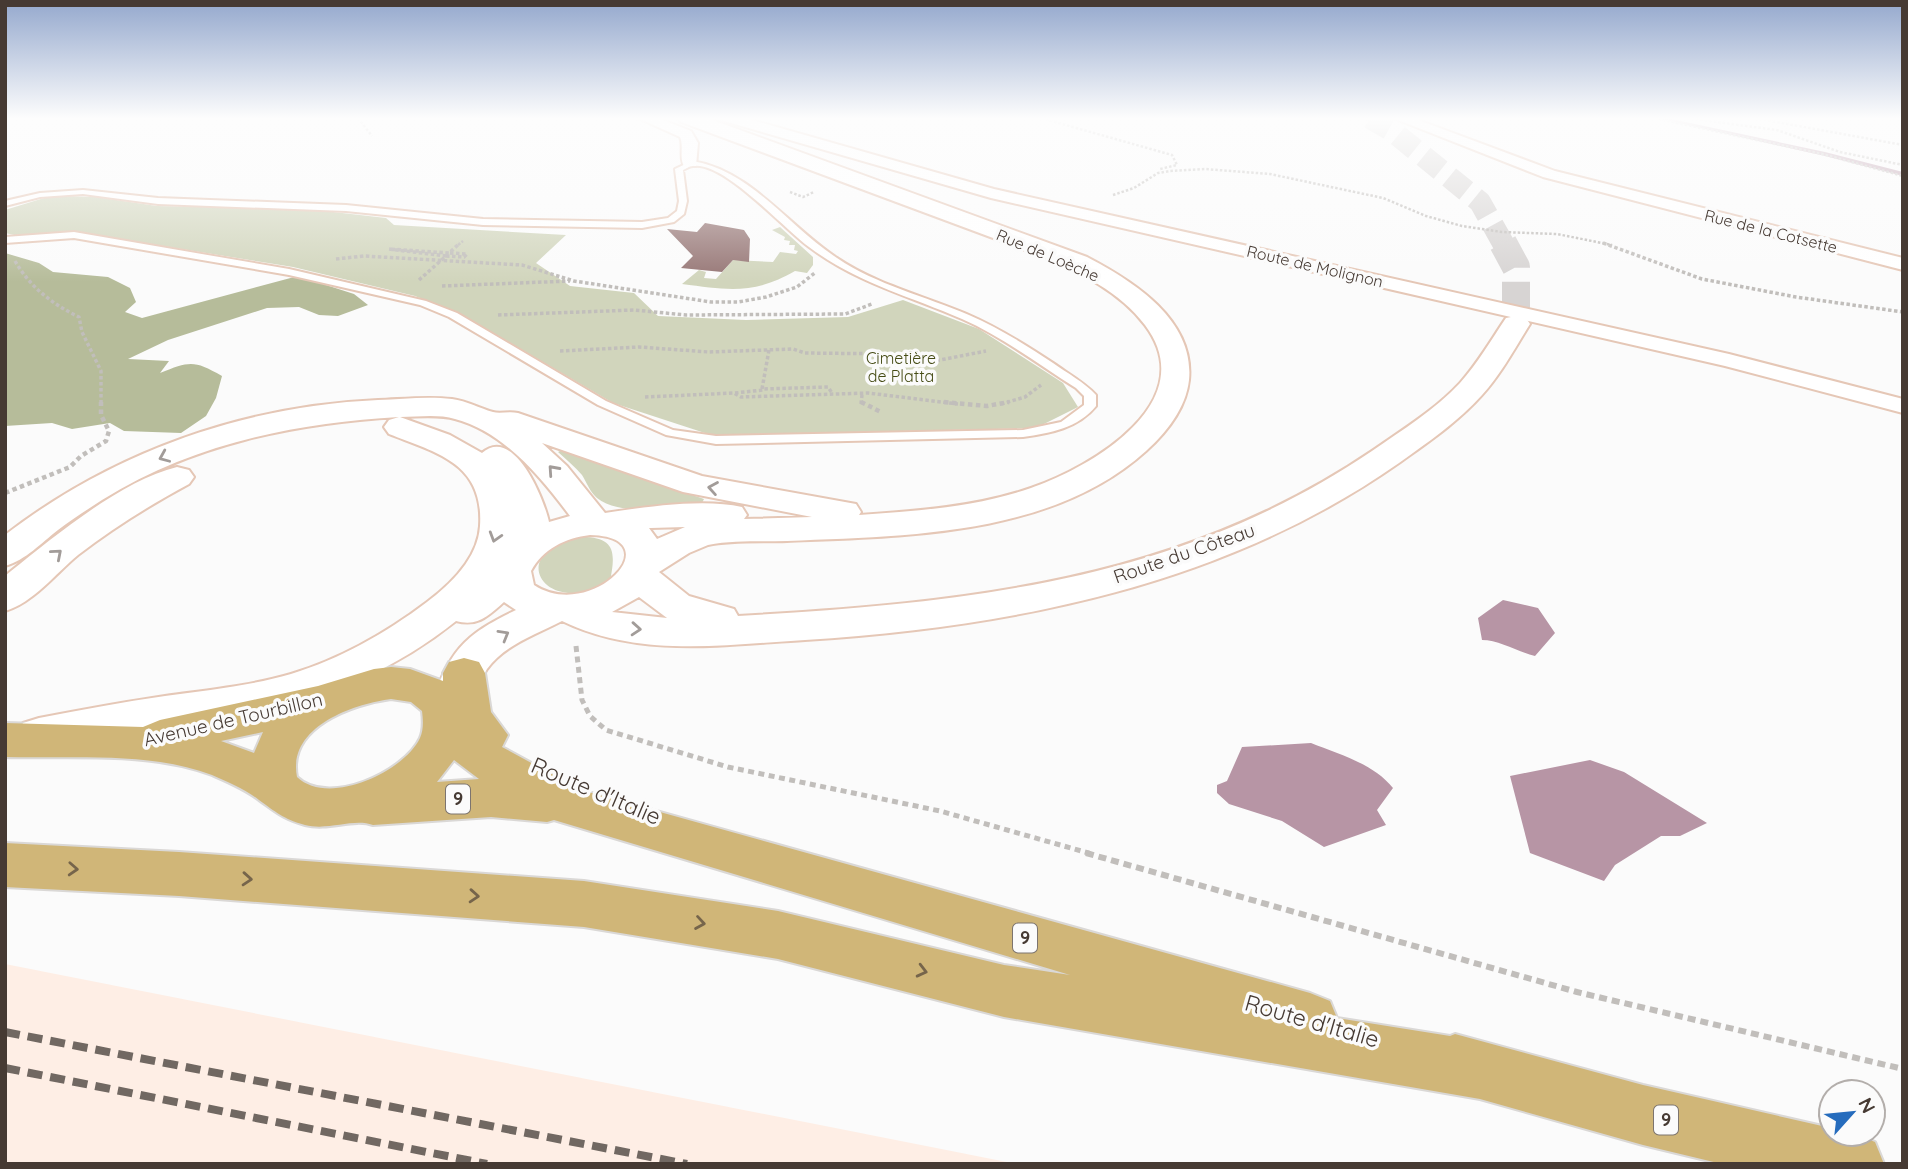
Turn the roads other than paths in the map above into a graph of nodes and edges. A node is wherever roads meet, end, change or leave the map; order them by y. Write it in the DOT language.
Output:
graph roads {
  1 [pos="679,173"];
  2 [pos="721,173"];
  3 [pos="834,173"];
  4 [pos="920,173"];
  5 [pos="1545,173"];
  6 [pos="5,204"];
  7 [pos="10,240"];
  8 [pos="1903,264"];
  9 [pos="1516,324"];
  10 [pos="1903,406"];
  11 [pos="467,412"];
  12 [pos="400,427"];
  13 [pos="901,522"];
  14 [pos="600,524"];
  15 [pos="828,527"];
  16 [pos="5,554"];
  17 [pos="523,557"];
  18 [pos="642,569"];
  19 [pos="5,598"];
  20 [pos="564,608"];
  21 [pos="779,627"];
  22 [pos="464,673"];
  23 [pos="348,692"];
  24 [pos="446,723"];
  25 [pos="10,740"];
  26 [pos="130,743"];
  27 [pos="279,788"];
  28 [pos="347,806"];
  29 [pos="570,806"];
  30 [pos="774,864"];
  31 [pos="5,865"];
  32 [pos="1480,1070"];
  33 [pos="1853,1164"];
  1 -- 6 [label="lane"];
  2 -- 7 [label="lane"];
  3 -- 13 [label="street, Rue de Loèche"];
  4 -- 10 [label="street, Route de Molignon"];
  5 -- 8 [label="street, Rue de la Cotsette"];
  9 -- 21 [label="street, Route du Côteau"];
  13 -- 11 [label="street, one-way"];
  14 -- 11 [label="street, one-way"];
  11 -- 16 [label="street, one-way"];
  12 -- 17 [label="street"];
  19 -- 12 [label="street, one-way"];
  12 -- 25 [label="street, one-way"];
  13 -- 15 [label="street, Rue de Loèche"];
  14 -- 15 [label="street, Rue de Loèche"];
  14 -- 17 [label="street"];
  14 -- 18 [label="street"];
  15 -- 18 [label="street, Rue de Loèche"];
  17 -- 20 [label="street"];
  17 -- 23 [label="street"];
  18 -- 20 [label="street"];
  18 -- 21 [label="street, Route du Côteau"];
  20 -- 21 [label="street, Route du Côteau, one-way"];
  22 -- 20 [label="street, one-way"];
  22 -- 24 [label="street"];
  22 -- 30 [label="main road, Route d'Italie / 9"];
  23 -- 24 [label="main road"];
  23 -- 26 [label="main road, Avenue de Tourbillon"];
  23 -- 27 [label="main road"];
  24 -- 28 [label="main road"];
  24 -- 29 [label="main road, Route d'Italie / 9"];
  25 -- 26 [label="main road, Avenue de Tourbillon"];
  26 -- 27 [label="main road, Avenue de Tourbillon"];
  27 -- 28 [label="main road"];
  28 -- 29 [label="main road, Route d'Italie / 9"];
  29 -- 30 [label="main road, Route d'Italie / 9"];
  30 -- 32 [label="main road, Route d'Italie / 9"];
  31 -- 32 [label="main road, one-way"];
  32 -- 33 [label="main road, Route d'Italie / 9"];
}
